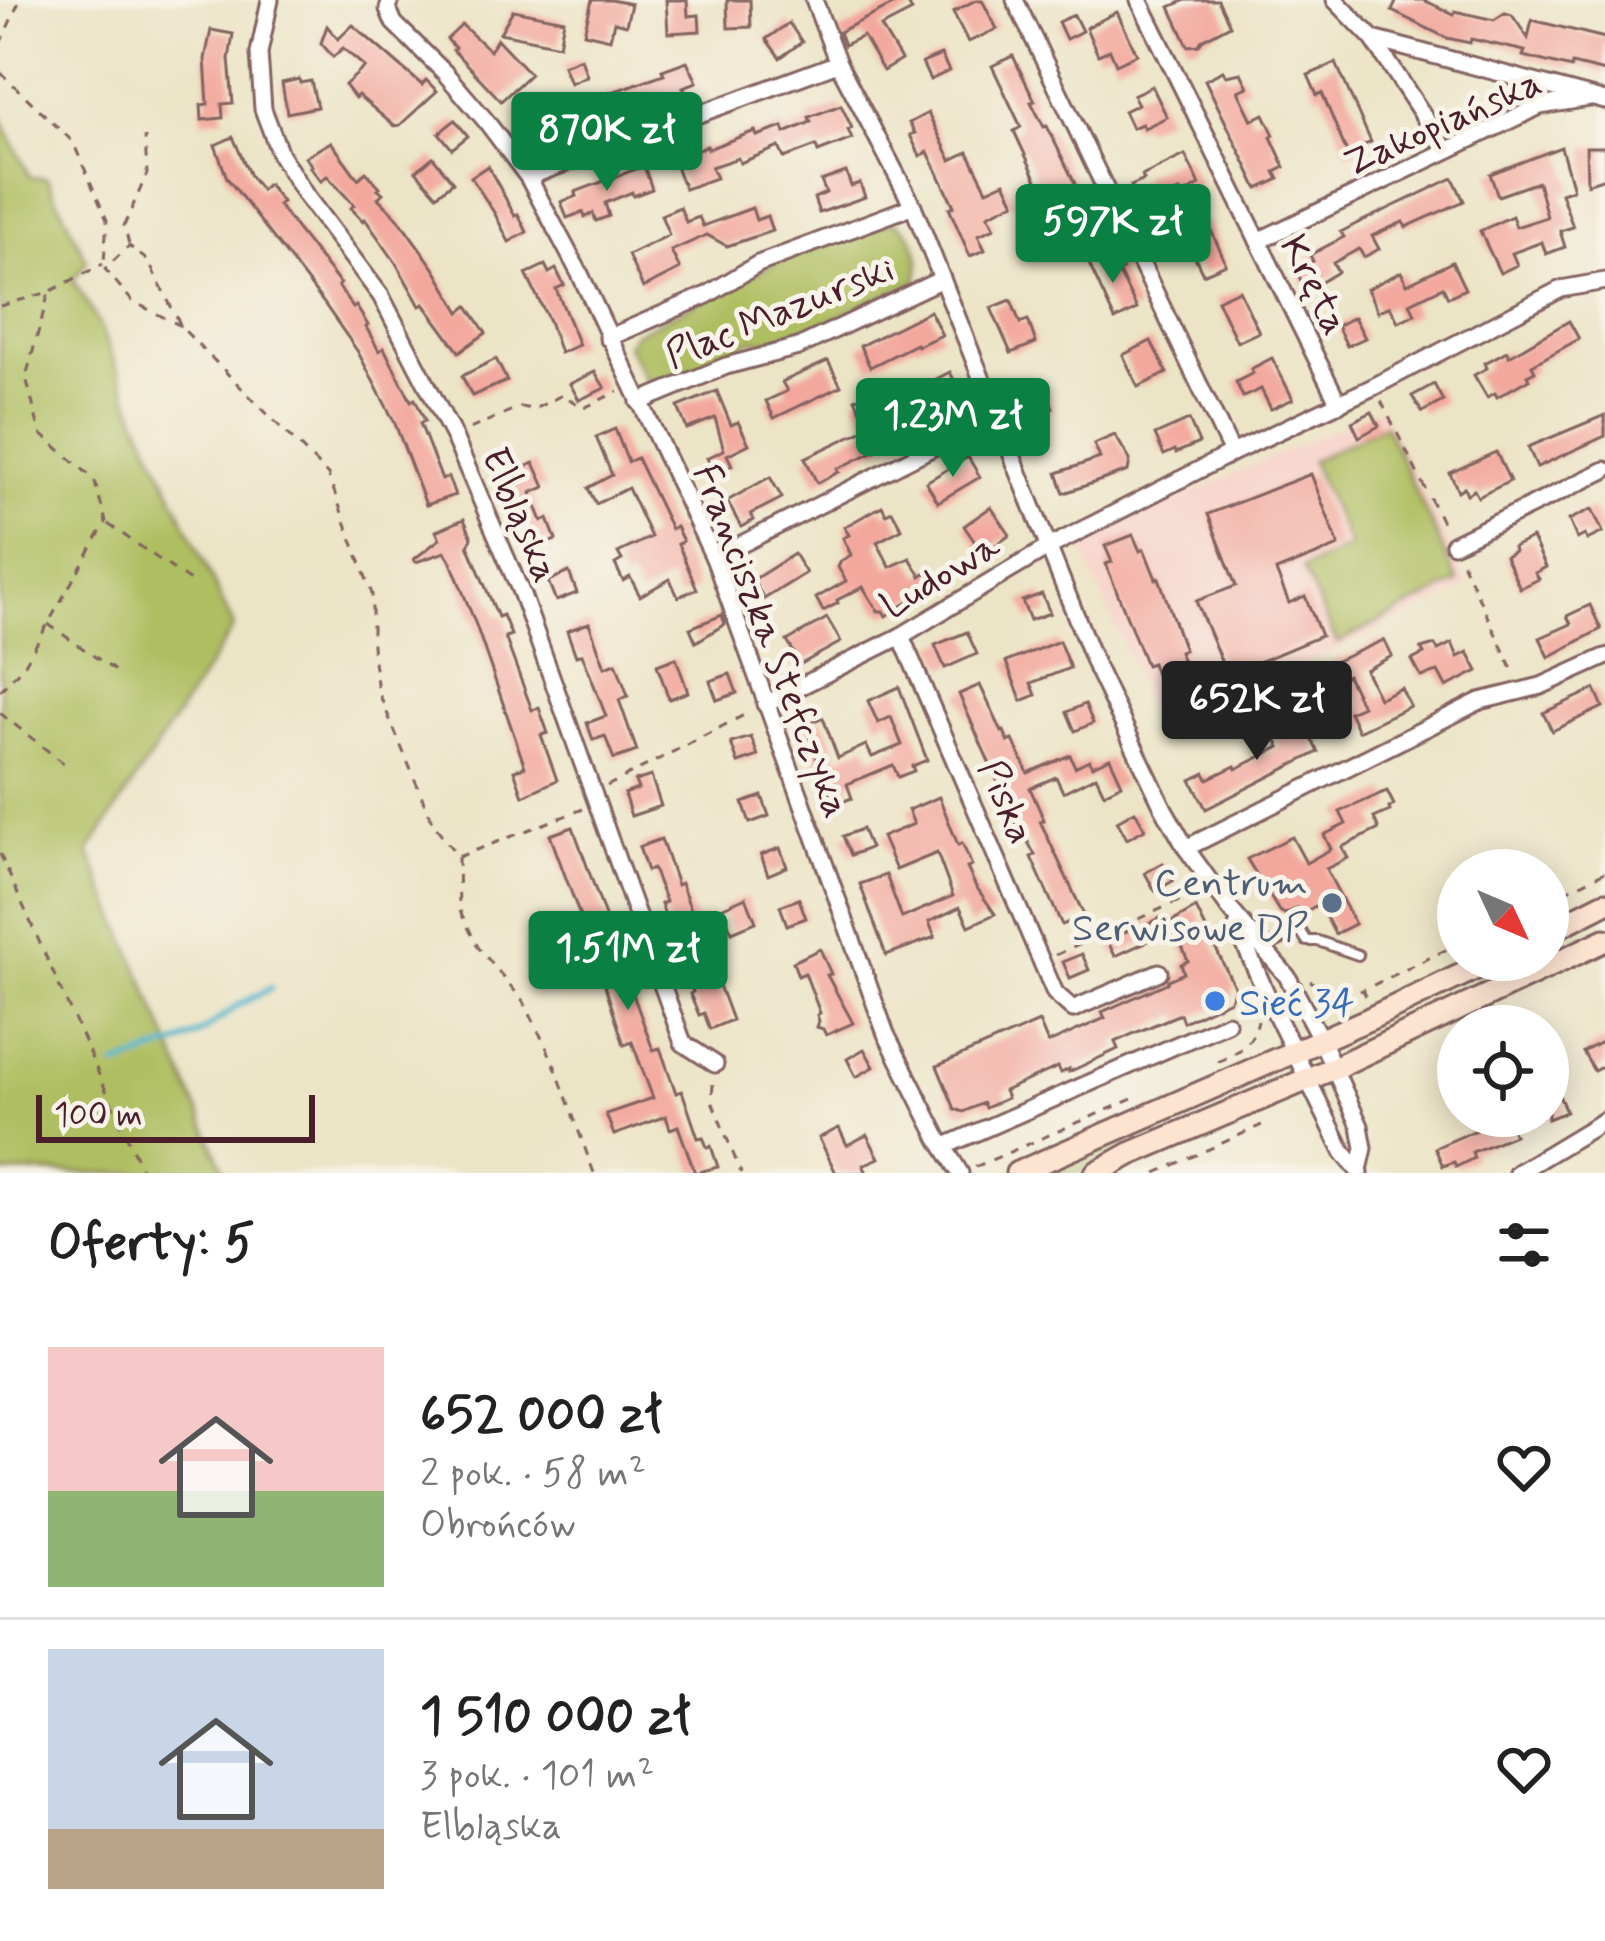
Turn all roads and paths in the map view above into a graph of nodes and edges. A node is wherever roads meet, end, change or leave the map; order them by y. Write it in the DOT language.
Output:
graph roads {
  1 [pos="20,0"];
  2 [pos="271,0"];
  3 [pos="391,0"];
  4 [pos="814,0"];
  5 [pos="1015,0"];
  6 [pos="1138,0"];
  7 [pos="1336,0"];
  8 [pos="1373,39"];
  9 [pos="0,44"];
  10 [pos="838,63"];
  11 [pos="0,73"];
  12 [pos="1598,99"];
  13 [pos="145,136"];
  14 [pos="1446,150"];
  15 [pos="528,177"];
  16 [pos="913,206"];
  17 [pos="1258,241"];
  18 [pos="129,246"];
  19 [pos="115,257"];
  20 [pos="104,263"];
  21 [pos="943,279"];
  22 [pos="1605,281"];
  23 [pos="49,292"];
  24 [pos="0,306"];
  25 [pos="181,326"];
  26 [pos="608,338"];
  27 [pos="631,385"];
  28 [pos="1373,387"];
  29 [pos="639,401"];
  30 [pos="1339,404"];
  31 [pos="995,416"];
  32 [pos="454,437"];
  33 [pos="1232,453"];
  34 [pos="1605,470"];
  35 [pos="106,522"];
  36 [pos="1453,544"];
  37 [pos="1048,547"];
  38 [pos="714,558"];
  39 [pos="190,581"];
  40 [pos="48,624"];
  41 [pos="901,636"];
  42 [pos="1605,657"];
  43 [pos="121,675"];
  44 [pos="1541,686"];
  45 [pos="0,691"];
  46 [pos="765,704"];
  47 [pos="0,713"];
  48 [pos="67,766"];
  49 [pos="595,798"];
  50 [pos="1186,848"];
  51 [pos="0,854"];
  52 [pos="458,857"];
  53 [pos="1605,872"];
  54 [pos="1214,886"];
  55 [pos="1569,890"];
  56 [pos="1605,903"];
  57 [pos="1229,908"];
  58 [pos="1569,921"];
  59 [pos="1605,940"];
  60 [pos="1264,949"];
  61 [pos="1358,955"];
  62 [pos="1041,961"];
  63 [pos="1159,973"];
  64 [pos="1448,981"];
  65 [pos="1295,989"];
  66 [pos="1363,990"];
  67 [pos="1270,1002"];
  68 [pos="1227,1023"];
  69 [pos="1322,1040"];
  70 [pos="1296,1050"];
  71 [pos="716,1064"];
  72 [pos="1213,1064"];
  73 [pos="1334,1068"];
  74 [pos="1307,1078"];
  75 [pos="1137,1097"];
  76 [pos="1605,1120"];
  77 [pos="1262,1125"];
  78 [pos="945,1146"];
  79 [pos="142,1171"];
  80 [pos="1360,1172"];
  81 [pos="134,1173"];
  82 [pos="594,1173"];
  83 [pos="741,1173"];
  84 [pos="961,1173"];
  85 [pos="1017,1173"];
  86 [pos="1096,1173"];
  87 [pos="1156,1173"];
  88 [pos="1517,1173"];
  1 -- 9 [label="path"];
  2 -- 32 [label="street, Elbląska"];
  3 -- 15 [label="street, Franciszka Stefczyka"];
  4 -- 10 [label="street"];
  5 -- 33 [label="street"];
  6 -- 17 [label="street, Kręta"];
  7 -- 8 [label="street"];
  8 -- 12 [label="street"];
  8 -- 14 [label="street"];
  10 -- 15 [label="street"];
  10 -- 16 [label="street"];
  11 -- 20 [label="path"];
  12 -- 14 [label="street, Zakopiańska"];
  13 -- 18 [label="path"];
  14 -- 17 [label="street, Zakopiańska"];
  15 -- 26 [label="street, Franciszka Stefczyka"];
  16 -- 21 [label="street"];
  16 -- 26 [label="street, Plac Mazurski"];
  17 -- 30 [label="street, Kręta"];
  18 -- 19 [label="path"];
  18 -- 25 [label="path"];
  19 -- 20 [label="path"];
  19 -- 25 [label="path"];
  20 -- 23 [label="path"];
  21 -- 29 [label="street, Plac Mazurski"];
  21 -- 31 [label="street"];
  22 -- 28 [label="street, Ludowa"];
  23 -- 24 [label="path"];
  23 -- 35 [label="path"];
  25 -- 52 [label="path"];
  26 -- 27 [label="street, Franciszka Stefczyka"];
  27 -- 29 [label="street, Franciszka Stefczyka"];
  27 -- 32 [label="path"];
  28 -- 30 [label="street, Ludowa"];
  28 -- 36 [label="path"];
  29 -- 38 [label="street, Franciszka Stefczyka"];
  30 -- 33 [label="street, Ludowa"];
  31 -- 37 [label="street"];
  31 -- 38 [label="street"];
  32 -- 49 [label="street, Elbląska"];
  33 -- 37 [label="street, Ludowa"];
  34 -- 36 [label="street"];
  35 -- 39 [label="path"];
  35 -- 40 [label="path"];
  36 -- 44 [label="path"];
  37 -- 41 [label="street, Ludowa"];
  37 -- 50 [label="street"];
  38 -- 46 [label="street, Franciszka Stefczyka"];
  40 -- 43 [label="path"];
  40 -- 45 [label="path"];
  41 -- 46 [label="street, Ludowa"];
  41 -- 62 [label="street, Piska"];
  42 -- 44 [label="street"];
  44 -- 50 [label="street"];
  46 -- 49 [label="path"];
  46 -- 78 [label="street, Franciszka Stefczyka"];
  47 -- 48 [label="path"];
  49 -- 52 [label="path"];
  49 -- 71 [label="street, Elbląska"];
  50 -- 54 [label="street"];
  51 -- 79 [label="path"];
  52 -- 82 [label="path"];
  53 -- 55 [label="path"];
  54 -- 57 [label="street"];
  54 -- 62 [label="path"];
  56 -- 58 [label="main road"];
  57 -- 60 [label="street"];
  57 -- 67 [label="street"];
  59 -- 73 [label="main road"];
  60 -- 61 [label="lane"];
  60 -- 65 [label="street"];
  62 -- 63 [label="street, Piska"];
  64 -- 69 [label="main road"];
  65 -- 66 [label="path"];
  65 -- 69 [label="street"];
  67 -- 70 [label="street"];
  67 -- 72 [label="path"];
  68 -- 78 [label="street"];
  69 -- 70 [label="main road"];
  69 -- 73 [label="street"];
  70 -- 74 [label="street"];
  70 -- 85 [label="main road"];
  71 -- 83 [label="path"];
  73 -- 74 [label="main road"];
  73 -- 80 [label="street"];
  74 -- 80 [label="street"];
  74 -- 86 [label="main road"];
  75 -- 84 [label="path"];
  76 -- 88 [label="street"];
  77 -- 87 [label="path"];
  78 -- 84 [label="street, Franciszka Stefczyka"];
  79 -- 81 [label="path"];
}
